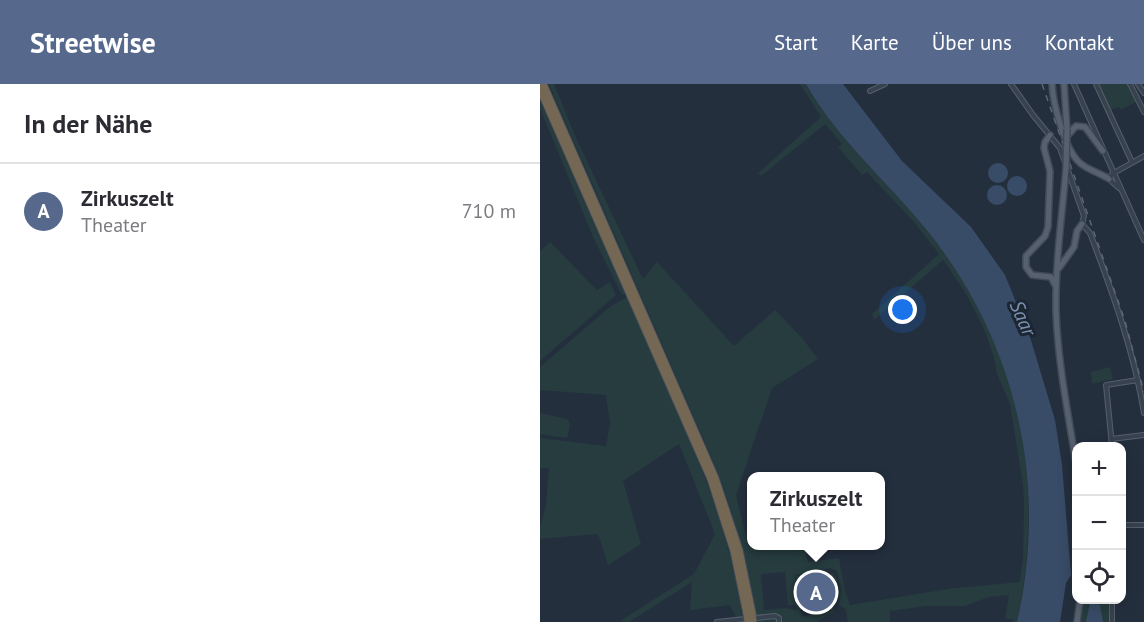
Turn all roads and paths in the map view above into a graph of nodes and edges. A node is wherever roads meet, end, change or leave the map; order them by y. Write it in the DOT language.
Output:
graph roads {
  1 [pos="885,84"];
  2 [pos="1011,84"];
  3 [pos="1052,84"];
  4 [pos="1064,84"];
  5 [pos="1074,84"];
  6 [pos="1096,84"];
  7 [pos="1130,84"];
  8 [pos="1138,84"];
  9 [pos="542,87"];
  10 [pos="870,91"];
  11 [pos="1144,93"];
  12 [pos="1144,112"];
  13 [pos="1068,132"];
  14 [pos="1050,135"];
  15 [pos="1103,151"];
  16 [pos="1144,156"];
  17 [pos="1132,162"];
  18 [pos="1113,172"];
  19 [pos="1109,179"];
  20 [pos="1124,194"];
  21 [pos="1082,224"];
  22 [pos="1144,240"];
  23 [pos="1060,242"];
  24 [pos="1072,249"];
  25 [pos="1058,256"];
  26 [pos="1057,272"];
  27 [pos="1045,276"];
  28 [pos="1057,290"];
  29 [pos="1138,380"];
  30 [pos="1144,413"];
  31 [pos="1144,435"];
  32 [pos="1111,439"];
  33 [pos="1074,442"];
  34 [pos="1111,442"];
  35 [pos="1126,525"];
  36 [pos="1144,525"];
  37 [pos="1079,604"];
  38 [pos="1112,604"];
  39 [pos="749,613"];
  40 [pos="717,622"];
  41 [pos="748,622"];
  42 [pos="753,622"];
  43 [pos="779,622"];
  44 [pos="1077,622"];
  45 [pos="1112,622"];
  1 -- 10 [label="street"];
  2 -- 14 [label="street"];
  3 -- 19 [label="main road"];
  4 -- 13 [label="main road"];
  5 -- 15 [label="street"];
  6 -- 17 [label="street"];
  7 -- 12 [label="street"];
  8 -- 11 [label="street"];
  9 -- 39 [label="highway"];
  13 -- 15 [label="main road"];
  13 -- 23 [label="main road, bridge"];
  14 -- 21 [label="street"];
  14 -- 27 [label="main road"];
  15 -- 18 [label="street"];
  16 -- 17 [label="street"];
  17 -- 18 [label="street"];
  18 -- 19 [label="street"];
  18 -- 20 [label="street"];
  19 -- 20 [label="street"];
  20 -- 22 [label="street"];
  21 -- 24 [label="main road"];
  21 -- 29 [label="street"];
  23 -- 24 [label="main road"];
  23 -- 25 [label="main road"];
  24 -- 26 [label="main road"];
  25 -- 26 [label="main road"];
  25 -- 27 [label="main road"];
  26 -- 28 [label="main road"];
  27 -- 28 [label="main road"];
  28 -- 33 [label="main road"];
  29 -- 30 [label="street"];
  29 -- 32 [label="street"];
  31 -- 32 [label="street"];
  32 -- 34 [label="street"];
  35 -- 36 [label="street"];
  37 -- 44 [label="main road"];
  38 -- 45 [label="street"];
  39 -- 41 [label="highway, bridge"];
  39 -- 42 [label="highway, bridge"];
  40 -- 43 [label="street"];
}
